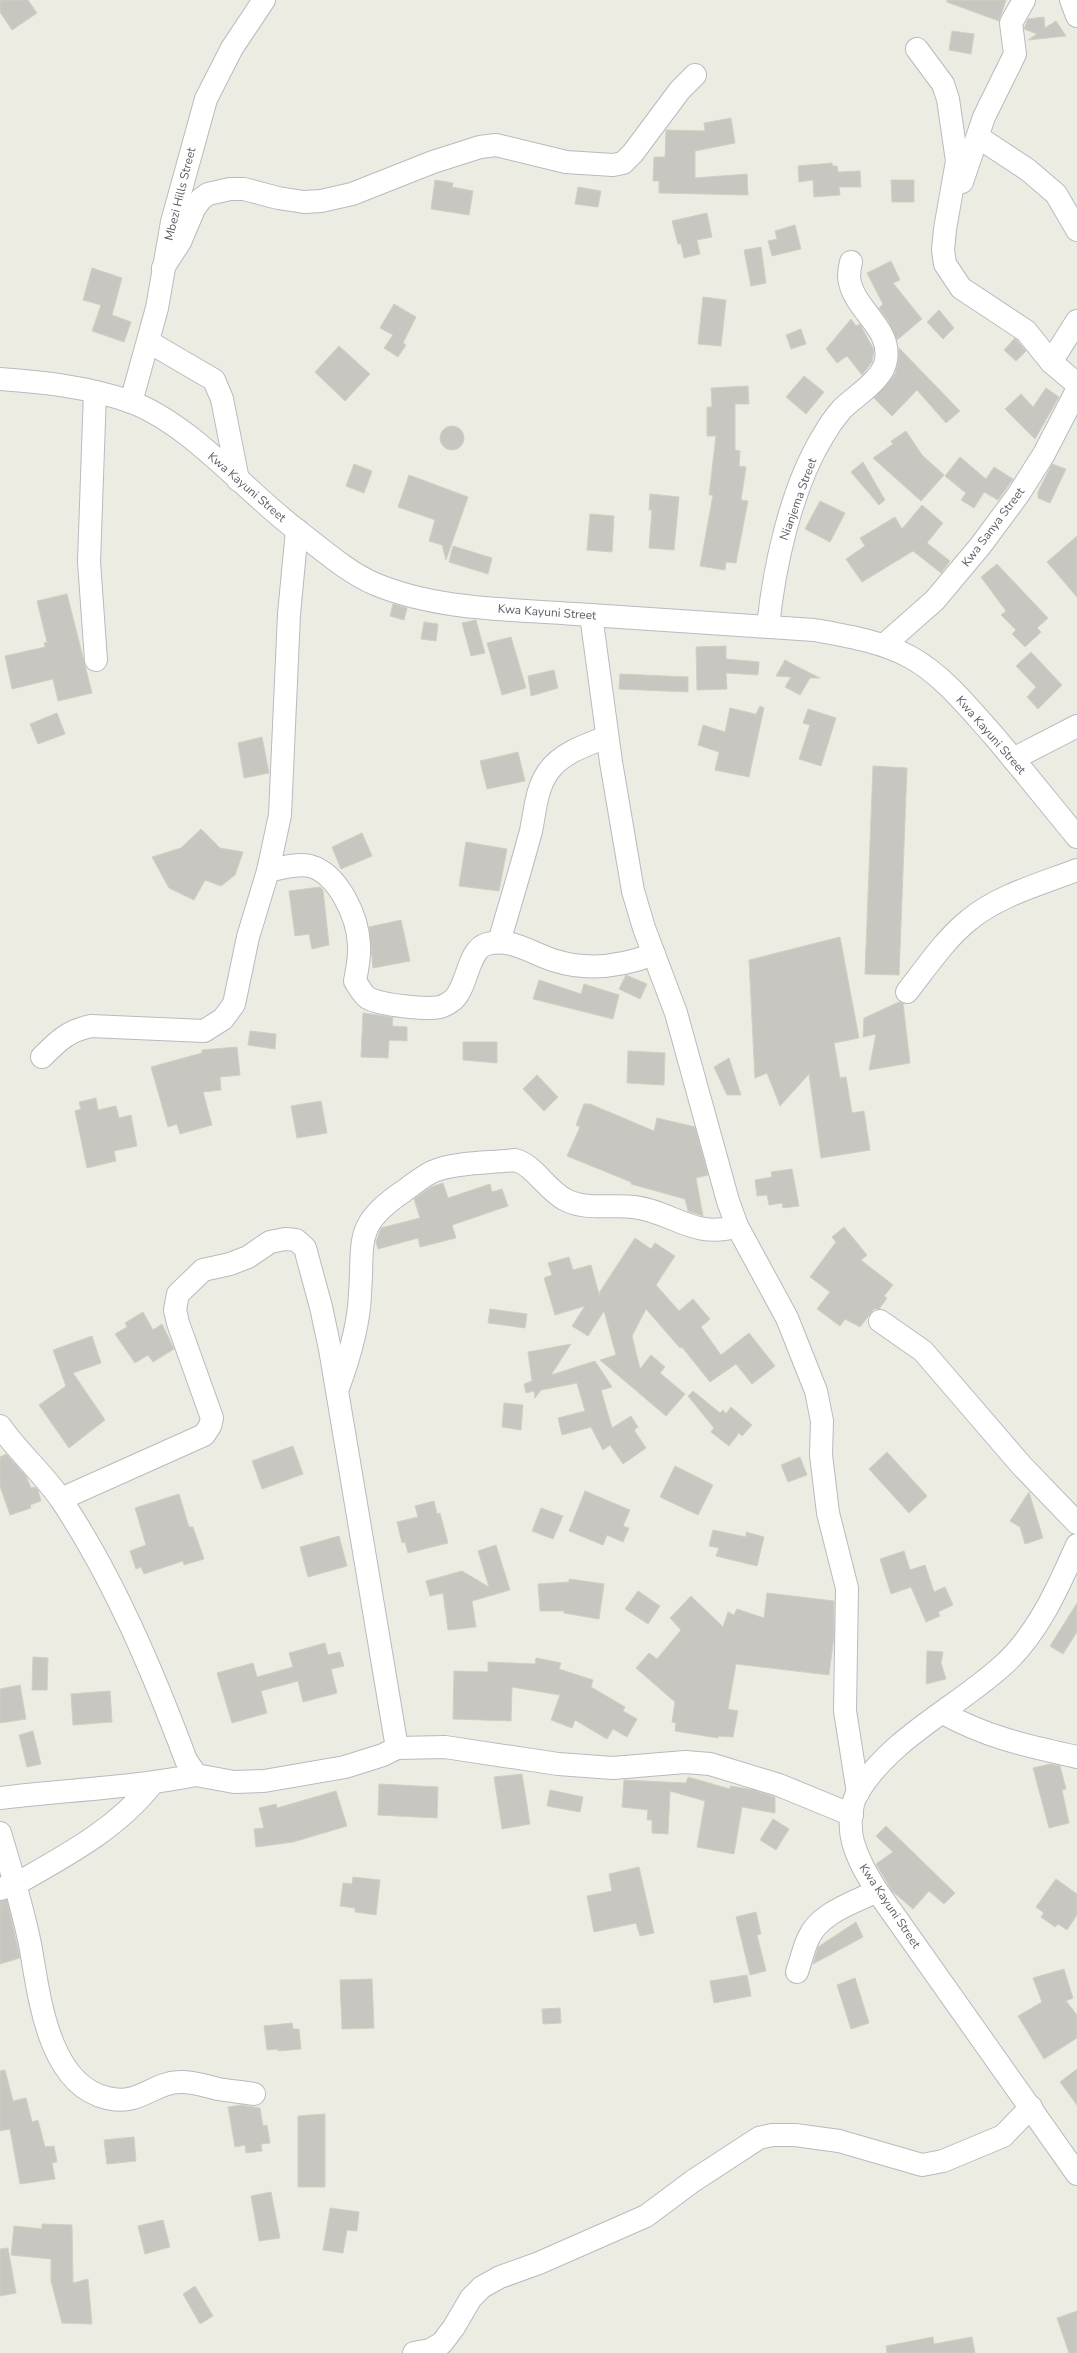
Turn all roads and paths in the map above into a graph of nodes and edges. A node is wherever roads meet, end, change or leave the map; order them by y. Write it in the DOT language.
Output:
graph roads {
  1 [pos="264,0"];
  2 [pos="1024,0"];
  3 [pos="1071,0"];
  4 [pos="1077,16"];
  5 [pos="917,48"];
  6 [pos="695,75"];
  7 [pos="978,137"];
  8 [pos="952,196"];
  9 [pos="1077,230"];
  10 [pos="851,262"];
  11 [pos="163,268"];
  12 [pos="1077,321"];
  13 [pos="149,342"];
  14 [pos="1051,362"];
  15 [pos="0,379"];
  16 [pos="1077,384"];
  17 [pos="1077,390"];
  18 [pos="94,392"];
  19 [pos="131,402"];
  20 [pos="238,480"];
  21 [pos="297,530"];
  22 [pos="591,615"];
  23 [pos="768,627"];
  24 [pos="884,646"];
  25 [pos="96,660"];
  26 [pos="1077,726"];
  27 [pos="607,737"];
  28 [pos="1013,759"];
  29 [pos="1077,837"];
  30 [pos="1077,870"];
  31 [pos="268,871"];
  32 [pos="498,942"];
  33 [pos="654,954"];
  34 [pos="907,992"];
  35 [pos="42,1057"];
  36 [pos="737,1226"];
  37 [pos="880,1320"];
  38 [pos="337,1390"];
  39 [pos="0,1426"];
  40 [pos="61,1499"];
  41 [pos="1077,1523"];
  42 [pos="1077,1545"];
  43 [pos="943,1713"];
  44 [pos="396,1748"];
  45 [pos="1077,1757"];
  46 [pos="196,1775"];
  47 [pos="152,1784"];
  48 [pos="858,1792"];
  49 [pos="0,1798"];
  50 [pos="852,1815"];
  51 [pos="0,1833"];
  52 [pos="8,1887"];
  53 [pos="877,1891"];
  54 [pos="797,1972"];
  55 [pos="254,2094"];
  56 [pos="1031,2107"];
  57 [pos="1077,2174"];
  58 [pos="414,2353"];
  1 -- 11 [label="street, Mbezi Hills Street"];
  2 -- 7 [label="street"];
  3 -- 4 [label="street"];
  5 -- 8 [label="street"];
  6 -- 11 [label="street"];
  7 -- 8 [label="street"];
  7 -- 9 [label="street"];
  8 -- 14 [label="street"];
  10 -- 23 [label="street, Nianjema Street"];
  11 -- 13 [label="street, Mbezi Hills Street"];
  12 -- 14 [label="street"];
  13 -- 19 [label="street, Mbezi Hills Street"];
  13 -- 20 [label="street"];
  14 -- 16 [label="street"];
  15 -- 18 [label="street, Kwa Kayuni Street"];
  17 -- 24 [label="street, Kwa Sanya Street"];
  18 -- 19 [label="street, Kwa Kayuni Street"];
  18 -- 25 [label="street"];
  19 -- 20 [label="street, Kwa Kayuni Street"];
  20 -- 21 [label="street, Kwa Kayuni Street"];
  21 -- 22 [label="street, Kwa Kayuni Street"];
  21 -- 31 [label="street"];
  22 -- 23 [label="street, Kwa Kayuni Street"];
  22 -- 27 [label="street"];
  23 -- 24 [label="street, Kwa Kayuni Street"];
  24 -- 28 [label="street, Kwa Kayuni Street"];
  26 -- 28 [label="street"];
  27 -- 32 [label="street"];
  27 -- 33 [label="street"];
  28 -- 29 [label="street, Kwa Kayuni Street"];
  30 -- 34 [label="street"];
  31 -- 32 [label="street"];
  31 -- 35 [label="street"];
  32 -- 33 [label="street"];
  33 -- 36 [label="street"];
  36 -- 38 [label="street"];
  36 -- 48 [label="street"];
  37 -- 41 [label="street"];
  38 -- 40 [label="street"];
  38 -- 44 [label="street"];
  39 -- 40 [label="street"];
  40 -- 46 [label="street"];
  42 -- 43 [label="street, Kwa Kayuni Street"];
  43 -- 45 [label="street"];
  43 -- 48 [label="street, Kwa Kayuni Street"];
  44 -- 46 [label="street"];
  44 -- 50 [label="street"];
  46 -- 47 [label="street"];
  47 -- 49 [label="street"];
  47 -- 52 [label="street"];
  48 -- 50 [label="street, Kwa Kayuni Street"];
  50 -- 53 [label="street, Kwa Kayuni Street"];
  51 -- 52 [label="street"];
  52 -- 55 [label="street"];
  53 -- 54 [label="street"];
  53 -- 56 [label="street, Kwa Kayuni Street"];
  56 -- 57 [label="street, Kwa Kayuni Street"];
  56 -- 58 [label="street"];
}
